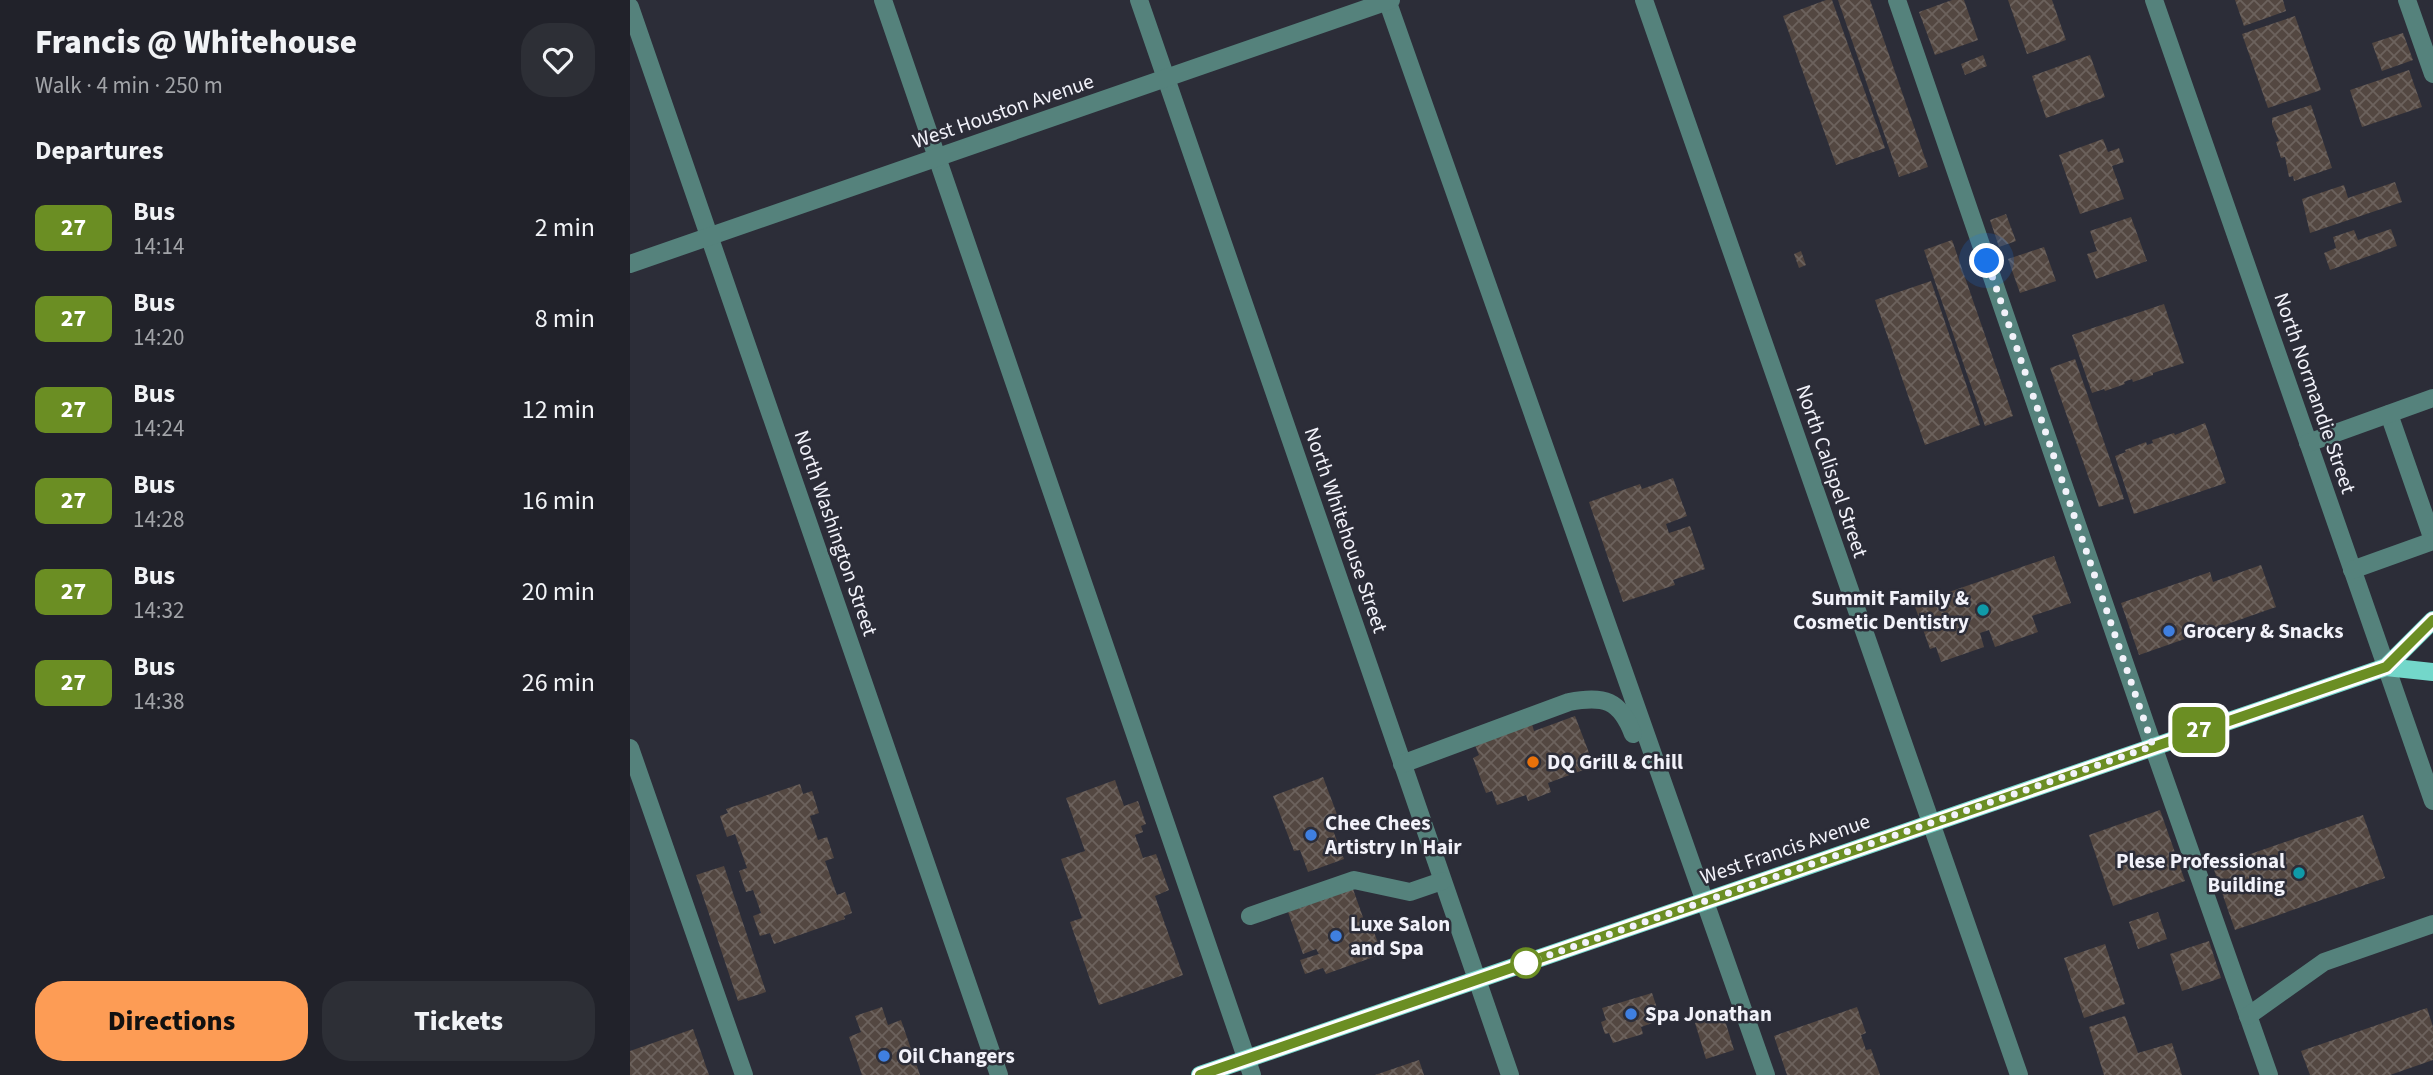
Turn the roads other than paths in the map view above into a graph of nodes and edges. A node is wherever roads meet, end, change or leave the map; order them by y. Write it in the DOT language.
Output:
graph roads {
  1 [pos="883,0"];
  2 [pos="1139,0"];
  3 [pos="1389,0"];
  4 [pos="1644,0"];
  5 [pos="1897,0"];
  6 [pos="2154,0"];
  7 [pos="2407,0"];
  8 [pos="630,7"];
  9 [pos="2433,74"];
  10 [pos="1166,78"];
  11 [pos="938,157"];
  12 [pos="709,237"];
  13 [pos="630,264"];
  14 [pos="2433,398"];
  15 [pos="2389,414"];
  16 [pos="2308,443"];
  17 [pos="2433,541"];
  18 [pos="2352,570"];
  19 [pos="2433,620"];
  20 [pos="2386,667"];
  21 [pos="2433,673"];
  22 [pos="2153,746"];
  23 [pos="630,748"];
  24 [pos="1402,764"];
  25 [pos="2428,772"];
  26 [pos="2433,801"];
  27 [pos="1658,807"];
  28 [pos="1930,822"];
  29 [pos="1442,881"];
  30 [pos="1703,901"];
  31 [pos="1250,916"];
  32 [pos="2433,924"];
  33 [pos="1476,981"];
  34 [pos="2248,1016"];
  35 [pos="1249,1067"];
  36 [pos="744,1075"];
  37 [pos="999,1075"];
  38 [pos="1200,1075"];
  39 [pos="1510,1075"];
  40 [pos="1766,1075"];
  41 [pos="2020,1075"];
  42 [pos="2269,1075"];
  1 -- 11 [label="street"];
  2 -- 10 [label="street, North Whitehouse Street"];
  3 -- 10 [label="street, West Houston Avenue"];
  3 -- 30 [label="street"];
  4 -- 28 [label="street, North Calispel Street"];
  5 -- 22 [label="street"];
  6 -- 16 [label="street, North Normandie Street"];
  7 -- 9 [label="street"];
  8 -- 12 [label="street, North Washington Street"];
  10 -- 11 [label="street, West Houston Avenue"];
  10 -- 24 [label="street, North Whitehouse Street"];
  11 -- 12 [label="street, West Houston Avenue"];
  11 -- 35 [label="street"];
  12 -- 13 [label="street, West Houston Avenue"];
  12 -- 37 [label="street, North Washington Street"];
  14 -- 15 [label="street"];
  15 -- 16 [label="street"];
  15 -- 17 [label="street"];
  16 -- 18 [label="street, North Normandie Street"];
  17 -- 18 [label="street"];
  18 -- 20 [label="street, North Normandie Street"];
  19 -- 20 [label="main road, West Francis Avenue"];
  20 -- 21 [label="main road, West Francis Avenue"];
  20 -- 22 [label="main road, West Francis Avenue"];
  20 -- 25 [label="street, North Normandie Street"];
  22 -- 28 [label="main road, West Francis Avenue"];
  22 -- 34 [label="street"];
  23 -- 36 [label="street"];
  24 -- 27 [label="street"];
  24 -- 29 [label="street, North Whitehouse Street"];
  25 -- 26 [label="street, North Normandie Street"];
  28 -- 30 [label="main road, West Francis Avenue"];
  28 -- 41 [label="street, North Calispel Street"];
  29 -- 31 [label="street"];
  29 -- 33 [label="street, North Whitehouse Street"];
  30 -- 33 [label="main road, West Francis Avenue"];
  30 -- 40 [label="street"];
  32 -- 34 [label="street"];
  33 -- 35 [label="main road, West Francis Avenue"];
  33 -- 39 [label="street, North Whitehouse Street"];
  34 -- 42 [label="street"];
  35 -- 38 [label="main road, West Francis Avenue"];
}
